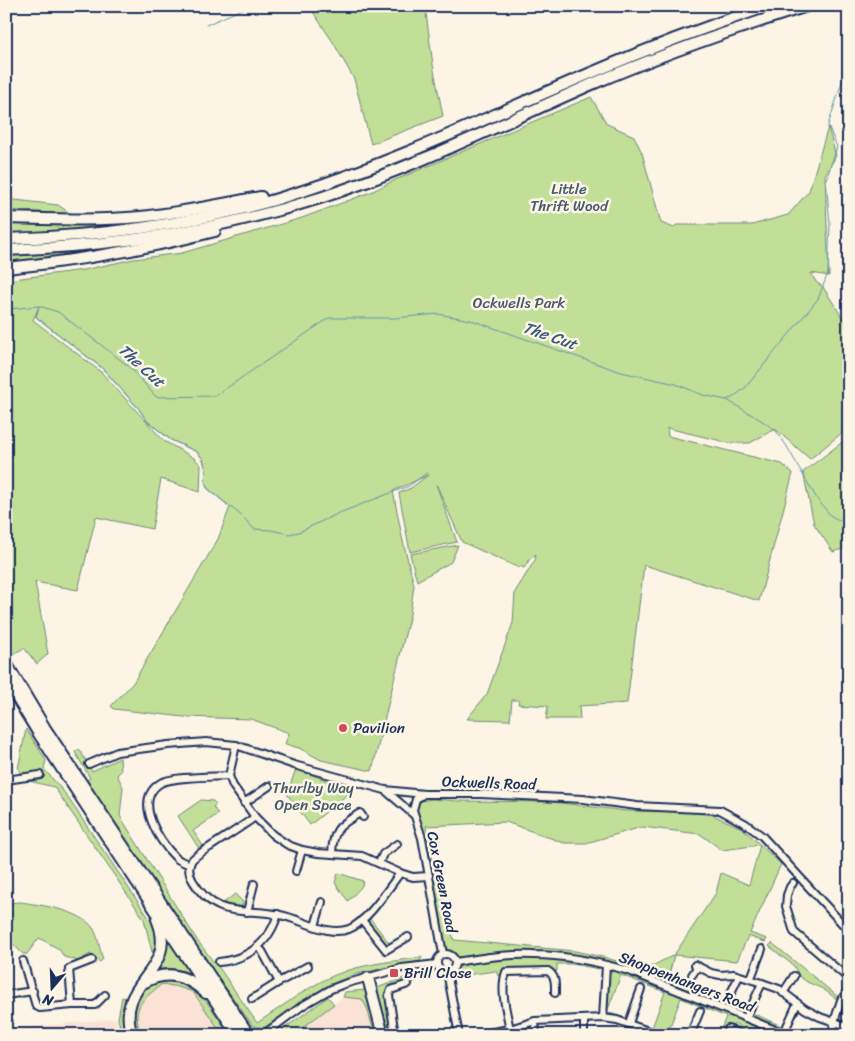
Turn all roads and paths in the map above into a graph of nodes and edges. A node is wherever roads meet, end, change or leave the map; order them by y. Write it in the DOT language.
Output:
graph roads {
  1 [pos="768,6"];
  2 [pos="807,6"];
  3 [pos="318,186"];
  4 [pos="273,212"];
  5 [pos="6,218"];
  6 [pos="6,239"];
  7 [pos="6,250"];
  8 [pos="6,268"];
  9 [pos="6,663"];
  10 [pos="6,680"];
  11 [pos="236,745"];
  12 [pos="89,764"];
  13 [pos="40,775"];
  14 [pos="229,776"];
  15 [pos="6,780"];
  16 [pos="269,786"];
  17 [pos="385,790"];
  18 [pos="424,794"];
  19 [pos="244,803"];
  20 [pos="414,815"];
  21 [pos="363,817"];
  22 [pos="255,818"];
  23 [pos="397,844"];
  24 [pos="302,850"];
  25 [pos="332,854"];
  26 [pos="379,863"];
  27 [pos="190,865"];
  28 [pos="296,871"];
  29 [pos="400,873"];
  30 [pos="429,876"];
  31 [pos="254,884"];
  32 [pos="789,885"];
  33 [pos="146,896"];
  34 [pos="322,902"];
  35 [pos="247,912"];
  36 [pos="278,914"];
  37 [pos="362,920"];
  38 [pos="315,926"];
  39 [pos="849,931"];
  40 [pos="408,937"];
  41 [pos="259,948"];
  42 [pos="762,949"];
  43 [pos="443,954"];
  44 [pos="92,960"];
  45 [pos="24,961"];
  46 [pos="219,962"];
  47 [pos="455,962"];
  48 [pos="437,964"];
  49 [pos="606,965"];
  50 [pos="308,966"];
  51 [pos="447,972"];
  52 [pos="692,975"];
  53 [pos="740,976"];
  54 [pos="794,976"];
  55 [pos="368,978"];
  56 [pos="751,978"];
  57 [pos="849,979"];
  58 [pos="279,982"];
  59 [pos="762,982"];
  60 [pos="408,984"];
  61 [pos="139,986"];
  62 [pos="641,988"];
  63 [pos="849,989"];
  64 [pos="33,991"];
  65 [pos="555,993"];
  66 [pos="783,993"];
  67 [pos="6,994"];
  68 [pos="105,995"];
  69 [pos="252,999"];
  70 [pos="728,999"];
  71 [pos="797,1004"];
  72 [pos="72,1005"];
  73 [pos="219,1006"];
  74 [pos="700,1011"];
  75 [pos="603,1018"];
  76 [pos="746,1018"];
  77 [pos="584,1020"];
  78 [pos="535,1021"];
  79 [pos="834,1022"];
  80 [pos="629,1023"];
  81 [pos="788,1026"];
  82 [pos="849,1027"];
  83 [pos="510,1029"];
  84 [pos="733,1029"];
  85 [pos="266,1033"];
  86 [pos="132,1035"];
  87 [pos="238,1035"];
  88 [pos="249,1035"];
  89 [pos="382,1035"];
  90 [pos="395,1035"];
  91 [pos="459,1035"];
  92 [pos="479,1035"];
  93 [pos="536,1035"];
  94 [pos="584,1035"];
  95 [pos="660,1035"];
  96 [pos="690,1035"];
  97 [pos="743,1035"];
  98 [pos="788,1035"];
  99 [pos="831,1035"];
  1 -- 3 [label="highway"];
  2 -- 4 [label="highway"];
  3 -- 5 [label="highway"];
  3 -- 6 [label="highway"];
  4 -- 7 [label="highway"];
  4 -- 8 [label="highway"];
  9 -- 88 [label="highway"];
  10 -- 33 [label="highway"];
  11 -- 12 [label="street, Ockwells Road"];
  11 -- 14 [label="street"];
  11 -- 17 [label="street, Ockwells Road"];
  13 -- 15 [label="street"];
  14 -- 19 [label="street"];
  14 -- 27 [label="street"];
  16 -- 19 [label="street"];
  17 -- 18 [label="street, Ockwells Road"];
  17 -- 20 [label="street, Cox Green Road"];
  18 -- 20 [label="street, Cox Green Road"];
  18 -- 39 [label="street, Ockwells Road"];
  19 -- 22 [label="street"];
  20 -- 30 [label="street, Cox Green Road"];
  21 -- 25 [label="street"];
  22 -- 24 [label="street"];
  22 -- 27 [label="street"];
  23 -- 26 [label="street"];
  24 -- 25 [label="street"];
  24 -- 28 [label="street"];
  25 -- 26 [label="street"];
  26 -- 29 [label="street"];
  27 -- 35 [label="street"];
  29 -- 30 [label="street"];
  29 -- 37 [label="street"];
  30 -- 43 [label="street, Cox Green Road"];
  31 -- 35 [label="street"];
  32 -- 57 [label="street"];
  33 -- 61 [label="highway"];
  33 -- 73 [label="highway"];
  34 -- 38 [label="street"];
  35 -- 36 [label="street"];
  36 -- 38 [label="street"];
  36 -- 41 [label="street"];
  37 -- 38 [label="street"];
  37 -- 40 [label="street"];
  41 -- 46 [label="street"];
  41 -- 58 [label="street"];
  42 -- 56 [label="street"];
  43 -- 47 [label="street"];
  43 -- 48 [label="street"];
  44 -- 72 [label="street"];
  45 -- 64 [label="street"];
  47 -- 49 [label="street, Shoppenhangers Road"];
  47 -- 51 [label="street"];
  48 -- 51 [label="street"];
  48 -- 55 [label="street"];
  49 -- 75 [label="street"];
  49 -- 76 [label="street, Shoppenhangers Road"];
  50 -- 58 [label="street"];
  51 -- 91 [label="street"];
  52 -- 53 [label="street"];
  53 -- 56 [label="street"];
  53 -- 70 [label="street"];
  54 -- 66 [label="street"];
  55 -- 85 [label="street"];
  55 -- 89 [label="highway"];
  56 -- 59 [label="street"];
  58 -- 69 [label="street"];
  59 -- 66 [label="street"];
  59 -- 76 [label="street"];
  60 -- 90 [label="street"];
  61 -- 73 [label="highway"];
  61 -- 86 [label="highway"];
  62 -- 80 [label="street"];
  63 -- 79 [label="street"];
  64 -- 67 [label="street"];
  64 -- 72 [label="street"];
  65 -- 83 [label="street"];
  66 -- 71 [label="street"];
  68 -- 72 [label="street"];
  71 -- 79 [label="street"];
  71 -- 81 [label="street"];
  73 -- 87 [label="highway"];
  74 -- 96 [label="street"];
  75 -- 77 [label="street"];
  75 -- 80 [label="street"];
  76 -- 98 [label="street, Shoppenhangers Road"];
  77 -- 78 [label="street"];
  77 -- 94 [label="street"];
  78 -- 83 [label="street"];
  78 -- 93 [label="street"];
  79 -- 82 [label="street"];
  79 -- 99 [label="street"];
  80 -- 95 [label="street"];
  83 -- 92 [label="street"];
  84 -- 97 [label="street"];
}
